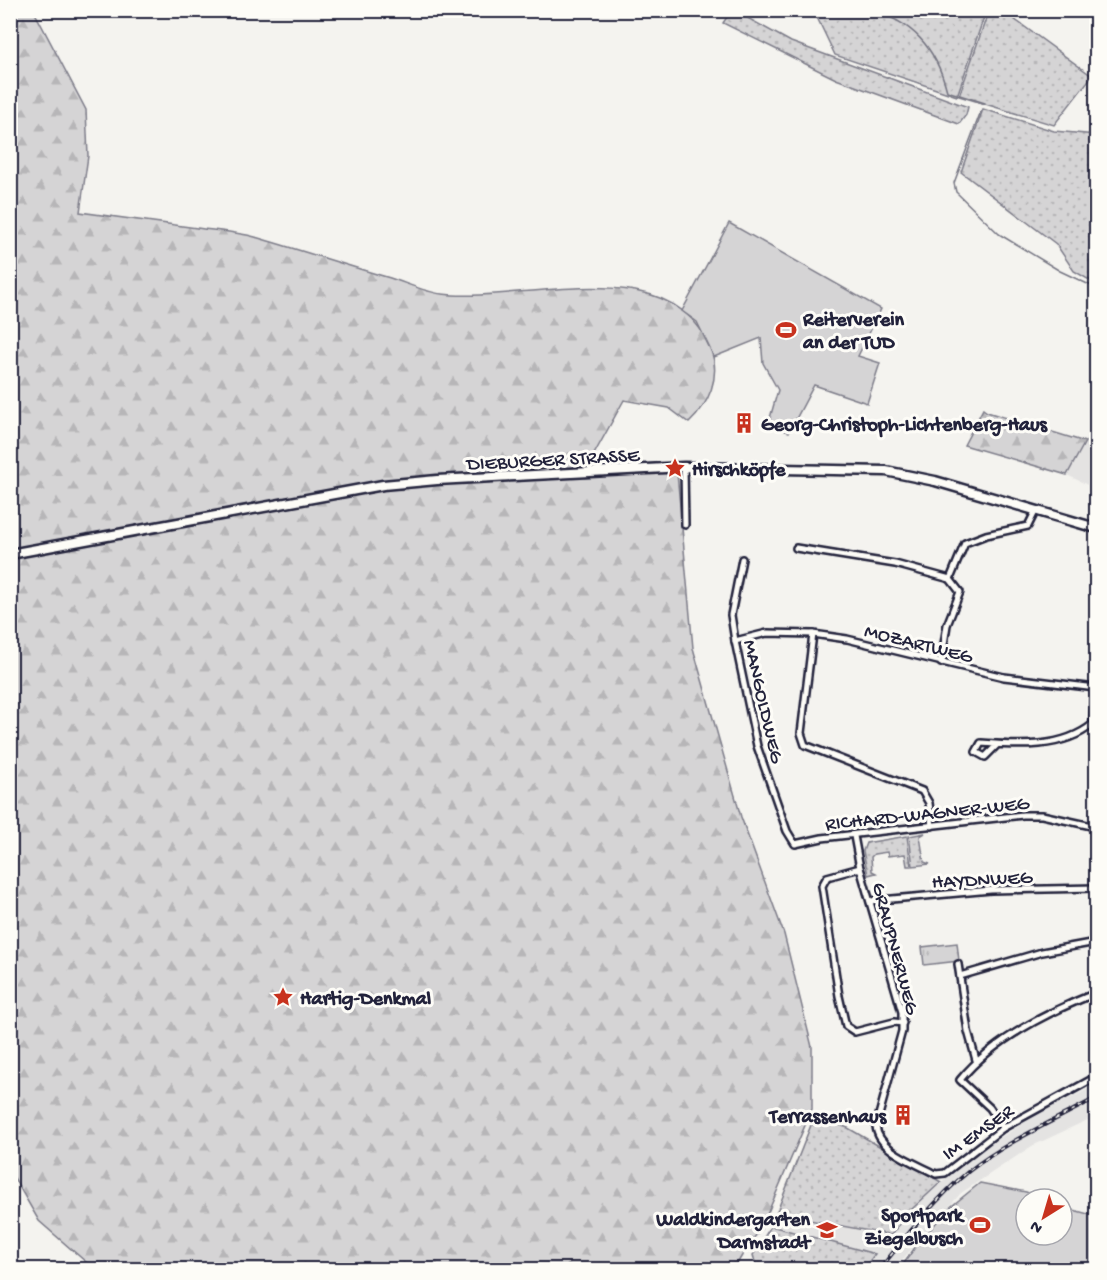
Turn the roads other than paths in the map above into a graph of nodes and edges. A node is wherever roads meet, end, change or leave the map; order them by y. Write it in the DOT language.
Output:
graph roads {
  1 [pos="684,467"];
  2 [pos="1036,510"];
  3 [pos="685,525"];
  4 [pos="1096,528"];
  5 [pos="796,548"];
  6 [pos="10,554"];
  7 [pos="741,559"];
  8 [pos="950,579"];
  9 [pos="813,634"];
  10 [pos="735,641"];
  11 [pos="940,663"];
  12 [pos="1096,688"];
  13 [pos="997,745"];
  14 [pos="932,826"];
  15 [pos="1096,827"];
  16 [pos="854,836"];
  17 [pos="795,844"];
  18 [pos="860,868"];
  19 [pos="1096,888"];
  20 [pos="870,902"];
  21 [pos="1096,942"];
  22 [pos="958,964"];
  23 [pos="960,976"];
  24 [pos="1096,993"];
  25 [pos="903,1023"];
  26 [pos="976,1060"];
  27 [pos="1096,1077"];
  28 [pos="1003,1128"];
  29 [pos="877,1137"];
  1 -- 2 [label="main road, DIEBURGER STRASSE"];
  1 -- 3 [label="street"];
  1 -- 6 [label="main road, DIEBURGER STRASSE"];
  2 -- 4 [label="main road, DIEBURGER STRASSE"];
  2 -- 8 [label="street"];
  5 -- 8 [label="street"];
  7 -- 10 [label="street, MANGOLDWEG"];
  8 -- 11 [label="street"];
  9 -- 10 [label="street, MOZARTWEG"];
  9 -- 11 [label="street, MOZARTWEG"];
  9 -- 14 [label="street"];
  10 -- 17 [label="street, MANGOLDWEG"];
  11 -- 12 [label="street, MOZARTWEG"];
  12 -- 13 [label="street"];
  14 -- 15 [label="street, RICHARD-WAGNER-WEG"];
  14 -- 16 [label="street, RICHARD-WAGNER-WEG"];
  16 -- 17 [label="street, RICHARD-WAGNER-WEG"];
  16 -- 18 [label="street, GRAUPNERWEG"];
  18 -- 20 [label="street, GRAUPNERWEG"];
  18 -- 25 [label="street"];
  19 -- 20 [label="street, HAYDNWEG"];
  20 -- 25 [label="street, GRAUPNERWEG"];
  21 -- 23 [label="street"];
  22 -- 23 [label="street"];
  23 -- 26 [label="street"];
  24 -- 26 [label="street"];
  25 -- 29 [label="street, GRAUPNERWEG"];
  26 -- 28 [label="street"];
  27 -- 28 [label="street, IM EMSER"];
  28 -- 29 [label="street, IM EMSER"];
}
